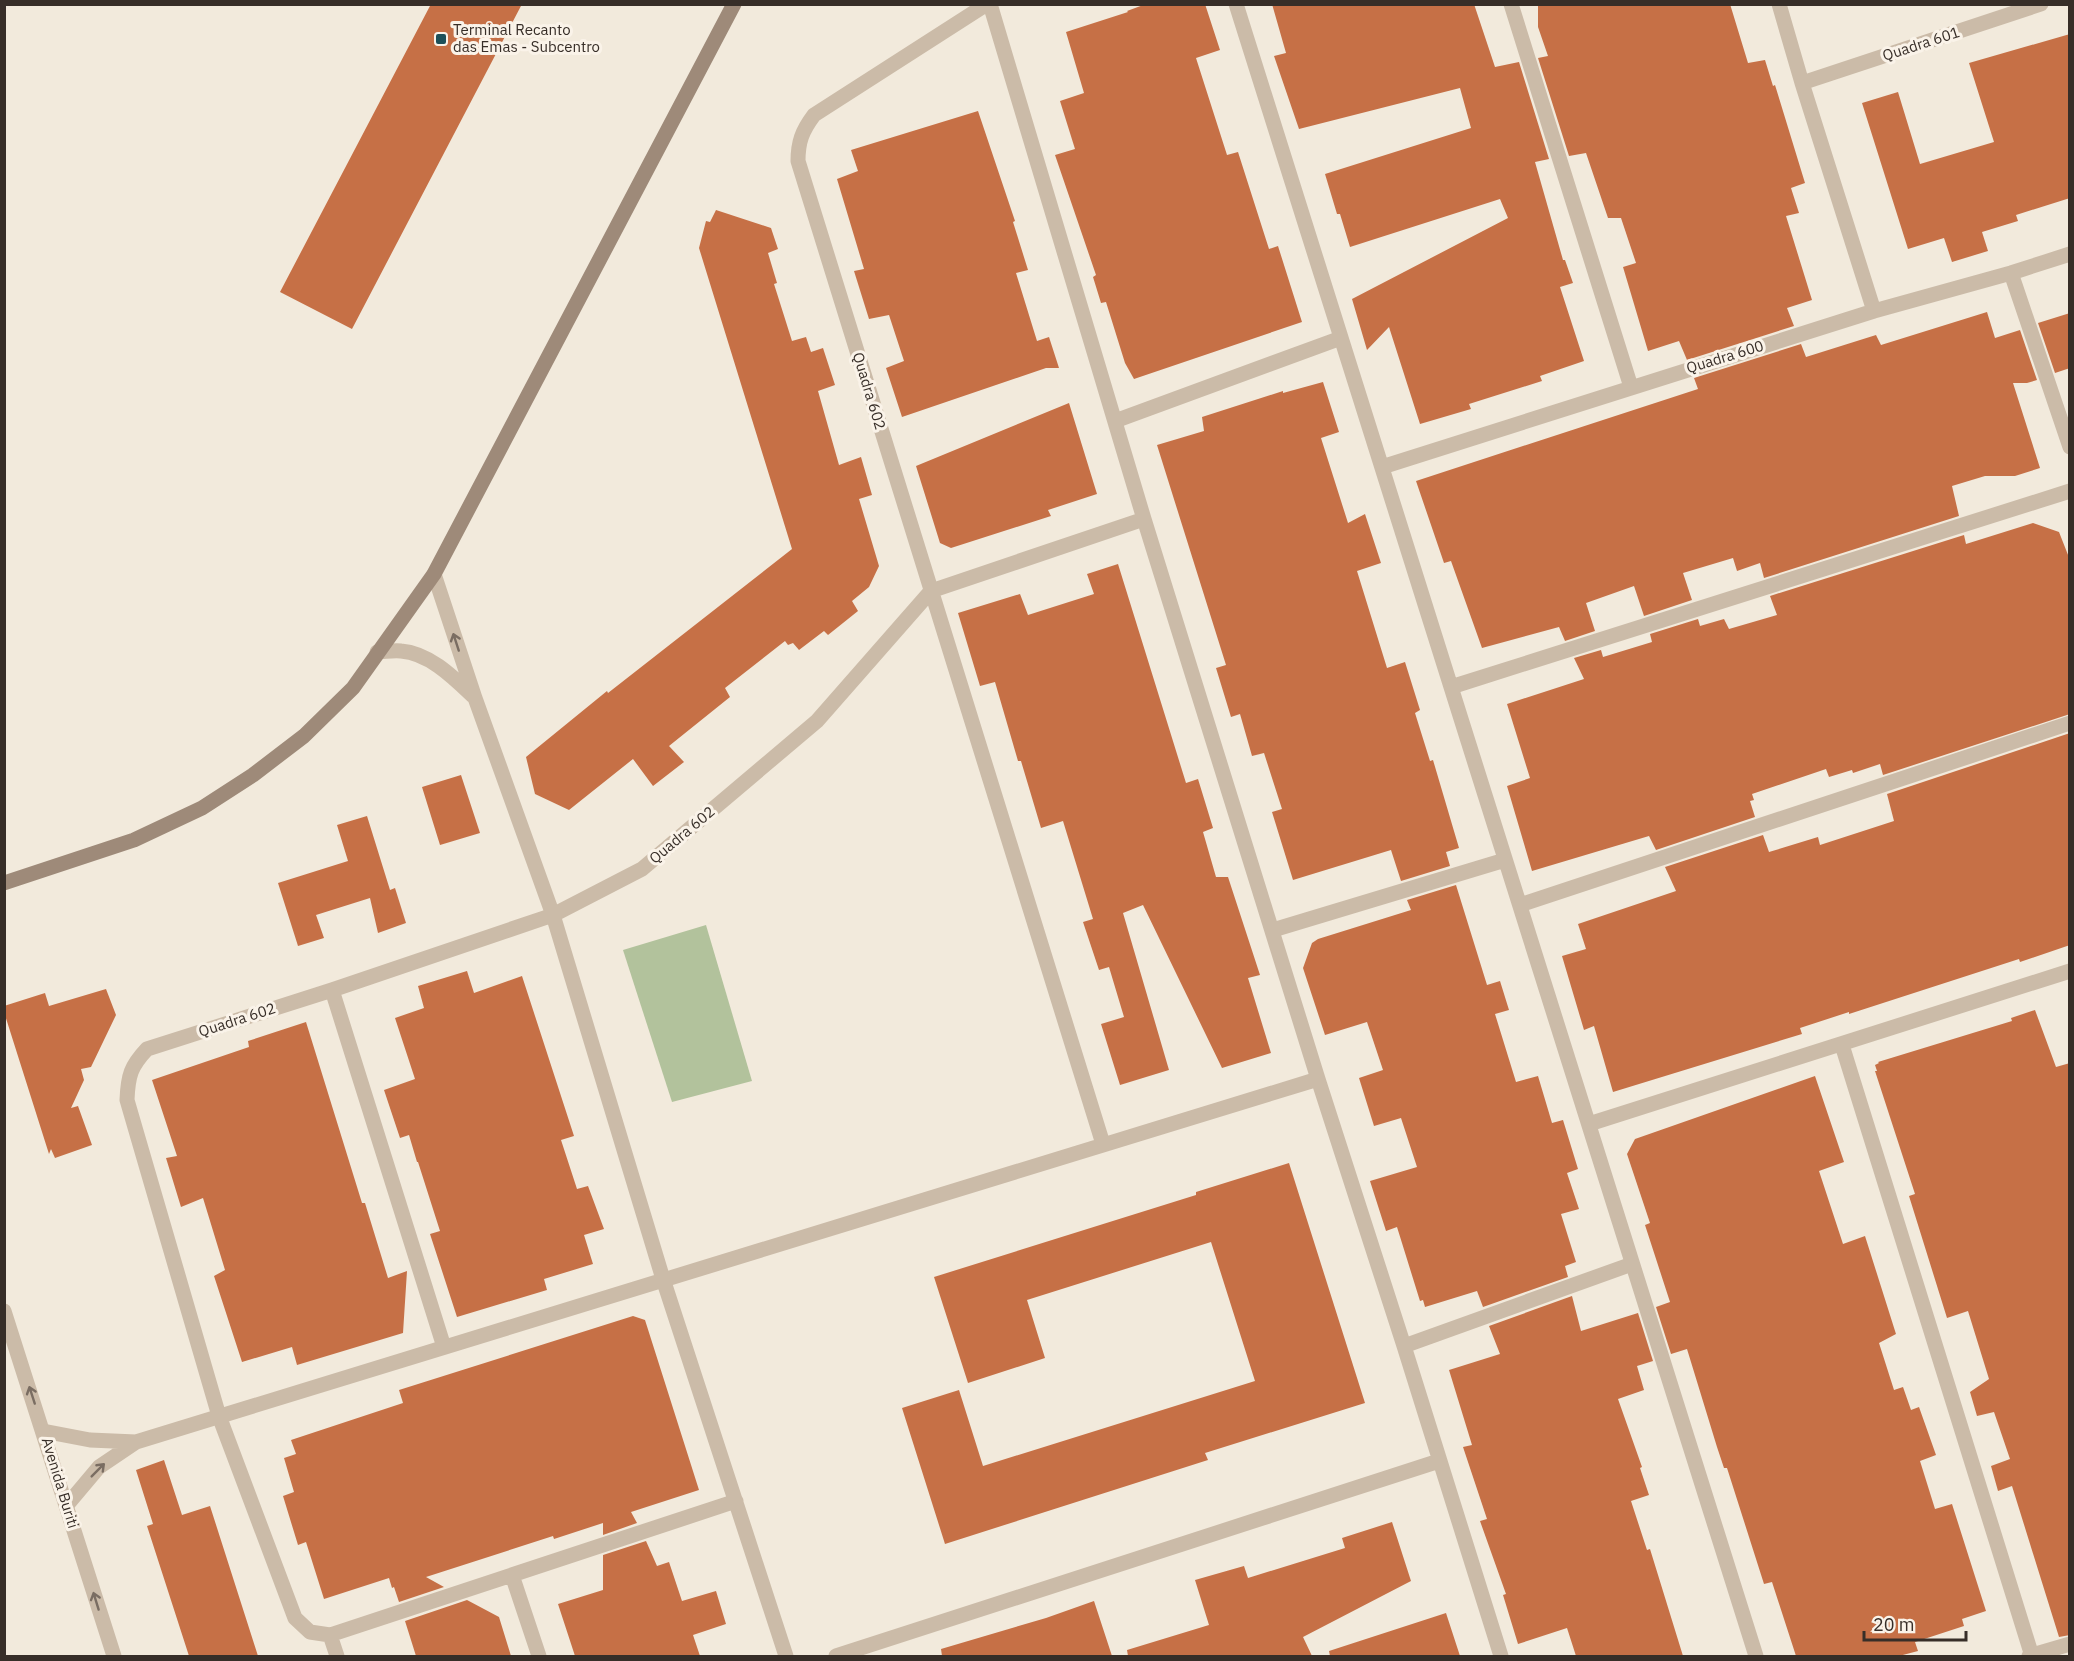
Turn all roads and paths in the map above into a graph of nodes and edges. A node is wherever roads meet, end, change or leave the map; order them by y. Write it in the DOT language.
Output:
graph roads {
  1 [pos="734,4"];
  2 [pos="988,4"];
  3 [pos="1236,4"];
  4 [pos="1511,4"];
  5 [pos="1779,4"];
  6 [pos="2041,4"];
  7 [pos="1802,82"];
  8 [pos="2070,254"];
  9 [pos="2011,273"];
  10 [pos="1874,310"];
  11 [pos="1341,338"];
  12 [pos="1631,387"];
  13 [pos="1115,421"];
  14 [pos="2070,447"];
  15 [pos="1382,467"];
  16 [pos="2070,491"];
  17 [pos="1144,519"];
  18 [pos="434,574"];
  19 [pos="931,591"];
  20 [pos="377,652"];
  21 [pos="1451,687"];
  22 [pos="475,698"];
  23 [pos="2070,723"];
  24 [pos="1505,860"];
  25 [pos="4,883"];
  26 [pos="1520,905"];
  27 [pos="553,915"];
  28 [pos="1273,930"];
  29 [pos="2070,971"];
  30 [pos="332,990"];
  31 [pos="1842,1045"];
  32 [pos="1318,1079"];
  33 [pos="1589,1124"];
  34 [pos="1102,1144"];
  35 [pos="1632,1264"];
  36 [pos="663,1280"];
  37 [pos="4,1311"];
  38 [pos="1404,1346"];
  39 [pos="444,1347"];
  40 [pos="219,1416"];
  41 [pos="43,1431"];
  42 [pos="136,1442"];
  43 [pos="1439,1461"];
  44 [pos="736,1501"];
  45 [pos="67,1505"];
  46 [pos="513,1575"];
  47 [pos="330,1635"];
  48 [pos="2070,1644"];
  49 [pos="114,1656"];
  50 [pos="336,1656"];
  51 [pos="539,1656"];
  52 [pos="786,1656"];
  53 [pos="836,1656"];
  54 [pos="1501,1656"];
  55 [pos="1756,1656"];
  56 [pos="2031,1656"];
  1 -- 18 [label="main road"];
  2 -- 13 [label="street"];
  2 -- 19 [label="street, Quadra 602"];
  3 -- 11 [label="street"];
  4 -- 12 [label="street"];
  5 -- 7 [label="street"];
  6 -- 7 [label="street, Quadra 601"];
  7 -- 10 [label="street"];
  8 -- 9 [label="street, Quadra 600"];
  9 -- 10 [label="street, Quadra 600"];
  9 -- 14 [label="street"];
  10 -- 12 [label="street, Quadra 600"];
  11 -- 13 [label="street"];
  11 -- 15 [label="street"];
  12 -- 15 [label="street, Quadra 600"];
  13 -- 17 [label="street"];
  15 -- 21 [label="street"];
  16 -- 21 [label="street"];
  17 -- 19 [label="street"];
  17 -- 28 [label="street"];
  18 -- 20 [label="main road"];
  22 -- 18 [label="street, one-way"];
  19 -- 27 [label="street, Quadra 602"];
  19 -- 34 [label="street"];
  20 -- 22 [label="street"];
  20 -- 25 [label="main road"];
  21 -- 24 [label="street"];
  22 -- 27 [label="street"];
  23 -- 26 [label="street"];
  24 -- 26 [label="street"];
  24 -- 28 [label="street"];
  26 -- 33 [label="street"];
  27 -- 30 [label="street, Quadra 602"];
  27 -- 36 [label="street"];
  28 -- 32 [label="street"];
  29 -- 31 [label="street"];
  30 -- 39 [label="street"];
  30 -- 40 [label="street, Quadra 602"];
  31 -- 33 [label="street"];
  31 -- 56 [label="street"];
  32 -- 34 [label="street"];
  32 -- 38 [label="street"];
  33 -- 35 [label="street"];
  34 -- 36 [label="street"];
  35 -- 38 [label="street"];
  35 -- 55 [label="street"];
  36 -- 39 [label="street"];
  36 -- 44 [label="street"];
  41 -- 37 [label="street, Avenida Buriti, one-way"];
  38 -- 43 [label="street"];
  39 -- 40 [label="street"];
  40 -- 42 [label="street"];
  40 -- 47 [label="street, Quadra 602"];
  41 -- 42 [label="street"];
  41 -- 45 [label="street, Avenida Buriti"];
  45 -- 42 [label="street, one-way"];
  43 -- 53 [label="street"];
  43 -- 54 [label="street"];
  44 -- 46 [label="street"];
  44 -- 52 [label="street"];
  49 -- 45 [label="street, Avenida Buriti, one-way"];
  46 -- 47 [label="street"];
  46 -- 51 [label="street"];
  47 -- 50 [label="street"];
  48 -- 56 [label="street"];
}
